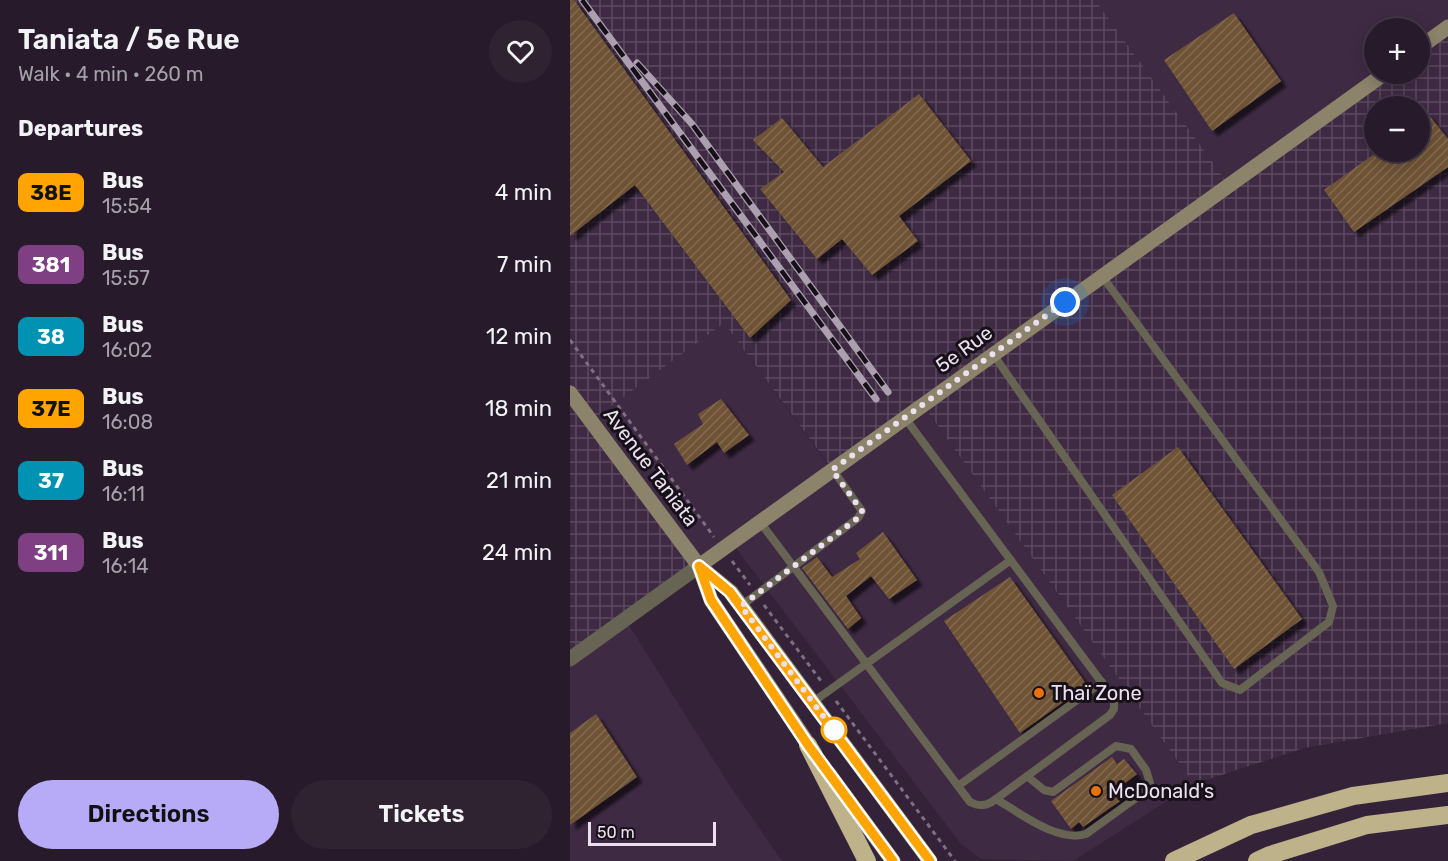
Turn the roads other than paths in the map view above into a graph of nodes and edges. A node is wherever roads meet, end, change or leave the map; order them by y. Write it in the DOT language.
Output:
graph roads {
  1 [pos="1448,27"];
  2 [pos="1430,40"];
  3 [pos="1370,84"];
  4 [pos="1102,276"];
  5 [pos="993,354"];
  6 [pos="570,393"];
  7 [pos="905,418"];
  8 [pos="832,470"];
  9 [pos="760,522"];
  10 [pos="1011,560"];
  11 [pos="699,566"];
  12 [pos="793,567"];
  13 [pos="741,606"];
  14 [pos="570,659"];
  15 [pos="866,663"];
  16 [pos="1102,682"];
  17 [pos="813,702"];
  18 [pos="808,745"];
  19 [pos="1027,776"];
  20 [pos="1448,783"];
  21 [pos="958,786"];
  22 [pos="996,799"];
  23 [pos="1448,815"];
  24 [pos="867,861"];
  25 [pos="893,861"];
  26 [pos="930,861"];
  27 [pos="1174,861"];
  28 [pos="1257,861"];
  1 -- 2 [label="main road"];
  3 -- 4 [label="main road, 5e Rue"];
  4 -- 5 [label="main road, 5e Rue"];
  4 -- 5 [label="lane"];
  5 -- 7 [label="main road, 5e Rue"];
  6 -- 11 [label="main road, Avenue Taniata"];
  7 -- 8 [label="main road, 5e Rue"];
  7 -- 10 [label="lane"];
  8 -- 9 [label="main road, 5e Rue"];
  8 -- 12 [label="lane"];
  9 -- 11 [label="main road, 5e Rue"];
  9 -- 12 [label="lane"];
  10 -- 15 [label="lane"];
  10 -- 16 [label="lane"];
  11 -- 13 [label="main road, Avenue Taniata"];
  11 -- 14 [label="street, 5e Rue"];
  11 -- 18 [label="main road, Avenue Taniata"];
  12 -- 13 [label="lane"];
  12 -- 15 [label="lane"];
  13 -- 17 [label="main road, Avenue Taniata"];
  15 -- 17 [label="lane"];
  15 -- 21 [label="lane"];
  16 -- 19 [label="lane"];
  16 -- 21 [label="lane"];
  17 -- 26 [label="main road, Avenue Taniata"];
  18 -- 24 [label="highway"];
  18 -- 25 [label="main road, Avenue Taniata"];
  19 -- 22 [label="lane"];
  19 -- 22 [label="lane"];
  20 -- 27 [label="highway"];
  21 -- 22 [label="lane"];
  23 -- 28 [label="highway"];
}
